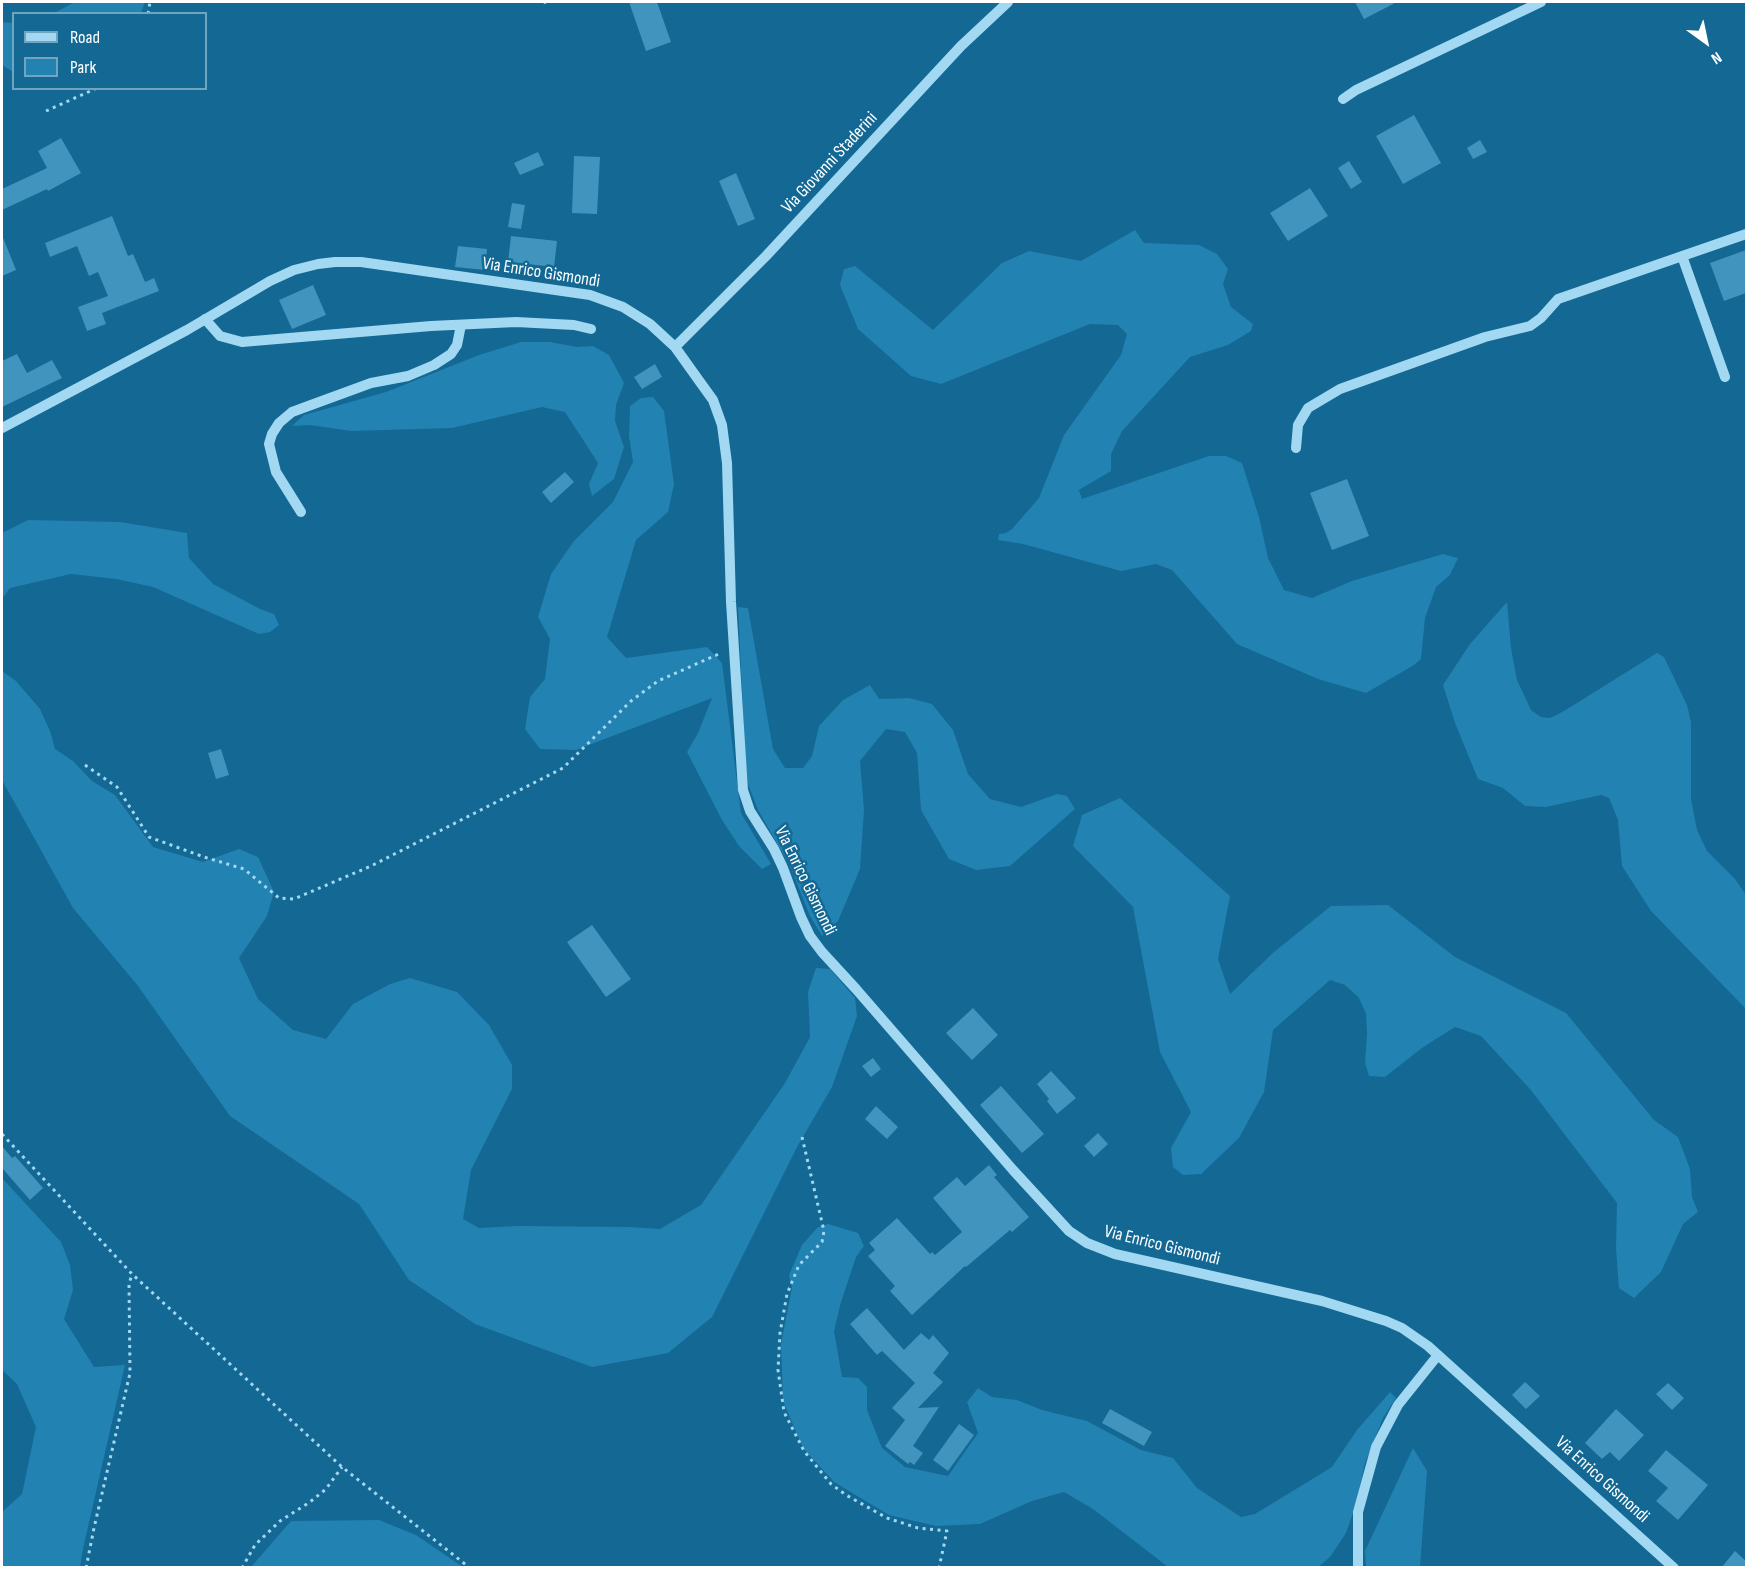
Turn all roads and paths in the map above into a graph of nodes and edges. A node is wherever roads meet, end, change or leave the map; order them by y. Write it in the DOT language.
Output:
graph roads {
  1 [pos="1008,2"];
  2 [pos="1541,2"];
  3 [pos="93,90"];
  4 [pos="1343,99"];
  5 [pos="46,111"];
  6 [pos="1746,234"];
  7 [pos="1682,256"];
  8 [pos="205,319"];
  9 [pos="461,324"];
  10 [pos="591,329"];
  11 [pos="675,347"];
  12 [pos="1725,377"];
  13 [pos="2,428"];
  14 [pos="1296,448"];
  15 [pos="301,512"];
  16 [pos="734,647"];
  17 [pos="85,765"];
  18 [pos="2,1134"];
  19 [pos="802,1137"];
  20 [pos="132,1274"];
  21 [pos="1438,1355"];
  22 [pos="342,1467"];
  23 [pos="86,1568"];
  24 [pos="242,1568"];
  25 [pos="470,1568"];
  26 [pos="939,1568"];
  27 [pos="1358,1568"];
  28 [pos="1674,1568"];
  1 -- 11 [label="street, Via Giovanni Staderini"];
  2 -- 4 [label="street"];
  3 -- 5 [label="path"];
  6 -- 7 [label="street"];
  7 -- 12 [label="street"];
  7 -- 14 [label="street"];
  8 -- 9 [label="street"];
  8 -- 11 [label="street, Via Enrico Gismondi"];
  8 -- 13 [label="street, Via Enrico Gismondi"];
  9 -- 10 [label="street"];
  9 -- 15 [label="street"];
  11 -- 16 [label="street, Via Enrico Gismondi"];
  16 -- 17 [label="path"];
  16 -- 21 [label="street, Via Enrico Gismondi"];
  18 -- 20 [label="path"];
  19 -- 26 [label="path"];
  20 -- 22 [label="path"];
  20 -- 23 [label="path"];
  21 -- 27 [label="street"];
  21 -- 28 [label="street, Via Enrico Gismondi"];
  22 -- 24 [label="path"];
  22 -- 25 [label="path"];
}
